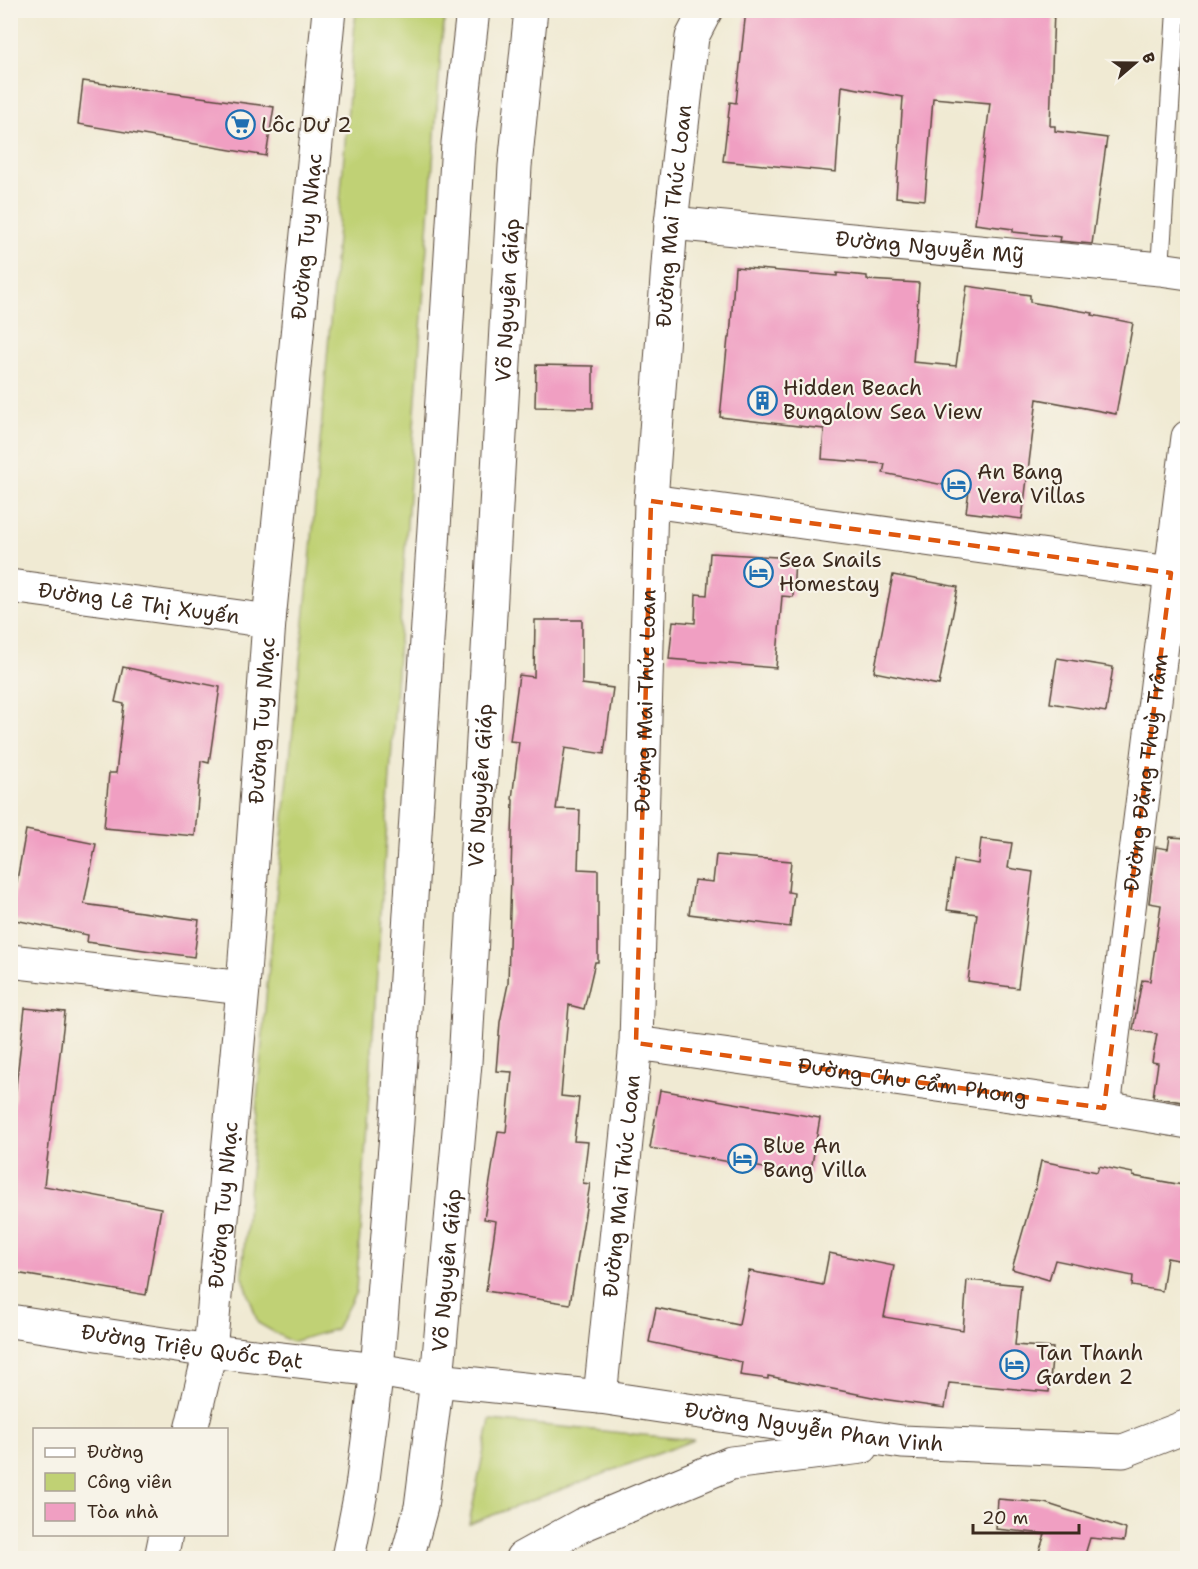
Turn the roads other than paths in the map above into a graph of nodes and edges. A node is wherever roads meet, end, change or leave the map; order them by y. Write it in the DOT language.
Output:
graph roads {
  1 [pos="329,10"];
  2 [pos="473,10"];
  3 [pos="531,10"];
  4 [pos="706,10"];
  5 [pos="1176,10"];
  6 [pos="671,223"];
  7 [pos="1174,271"];
  8 [pos="1188,437"];
  9 [pos="651,501"];
  10 [pos="1171,573"];
  11 [pos="10,586"];
  12 [pos="269,621"];
  13 [pos="10,961"];
  14 [pos="243,988"];
  15 [pos="636,1043"];
  16 [pos="1104,1108"];
  17 [pos="1188,1122"];
  18 [pos="10,1321"];
  19 [pos="210,1351"];
  20 [pos="377,1370"];
  21 [pos="437,1380"];
  22 [pos="600,1397"];
  23 [pos="1188,1426"];
  24 [pos="191,1428"];
  25 [pos="902,1442"];
  26 [pos="166,1536"];
  27 [pos="160,1558"];
  28 [pos="348,1558"];
  29 [pos="407,1558"];
  30 [pos="522,1558"];
  1 -- 12 [label="street, Đường Tuy Nhạc"];
  2 -- 20 [label="street"];
  3 -- 21 [label="street, Võ Nguyên Giáp"];
  4 -- 6 [label="street, Đường Mai Thúc Loan"];
  5 -- 7 [label="lane"];
  6 -- 7 [label="street, Đường Nguyễn Mỹ"];
  6 -- 9 [label="street, Đường Mai Thúc Loan"];
  8 -- 10 [label="street, Đường Đặng Thuỳ Trâm"];
  9 -- 10 [label="street"];
  9 -- 15 [label="street, Đường Mai Thúc Loan"];
  10 -- 16 [label="street, Đường Đặng Thuỳ Trâm"];
  11 -- 12 [label="street, Đường Lê Thị Xuyến"];
  12 -- 14 [label="street, Đường Tuy Nhạc"];
  13 -- 14 [label="street"];
  14 -- 19 [label="street, Đường Tuy Nhạc"];
  15 -- 16 [label="street, Đường Chu Cẩm Phong"];
  15 -- 22 [label="street, Đường Mai Thúc Loan"];
  16 -- 17 [label="street, Đường Chu Cẩm Phong"];
  18 -- 19 [label="street, Đường Triệu Quốc Đạt"];
  19 -- 20 [label="street, Đường Triệu Quốc Đạt"];
  19 -- 24 [label="street, Đường Tuy Nhạc"];
  20 -- 21 [label="street, Đường Triệu Quốc Đạt"];
  20 -- 28 [label="street"];
  21 -- 22 [label="street, Đường Nguyễn Phan Vinh"];
  21 -- 29 [label="street, Võ Nguyên Giáp"];
  22 -- 25 [label="street, Đường Nguyễn Phan Vinh"];
  23 -- 25 [label="street, Đường Nguyễn Phan Vinh"];
  25 -- 30 [label="street"];
  26 -- 27 [label="street"];
}
